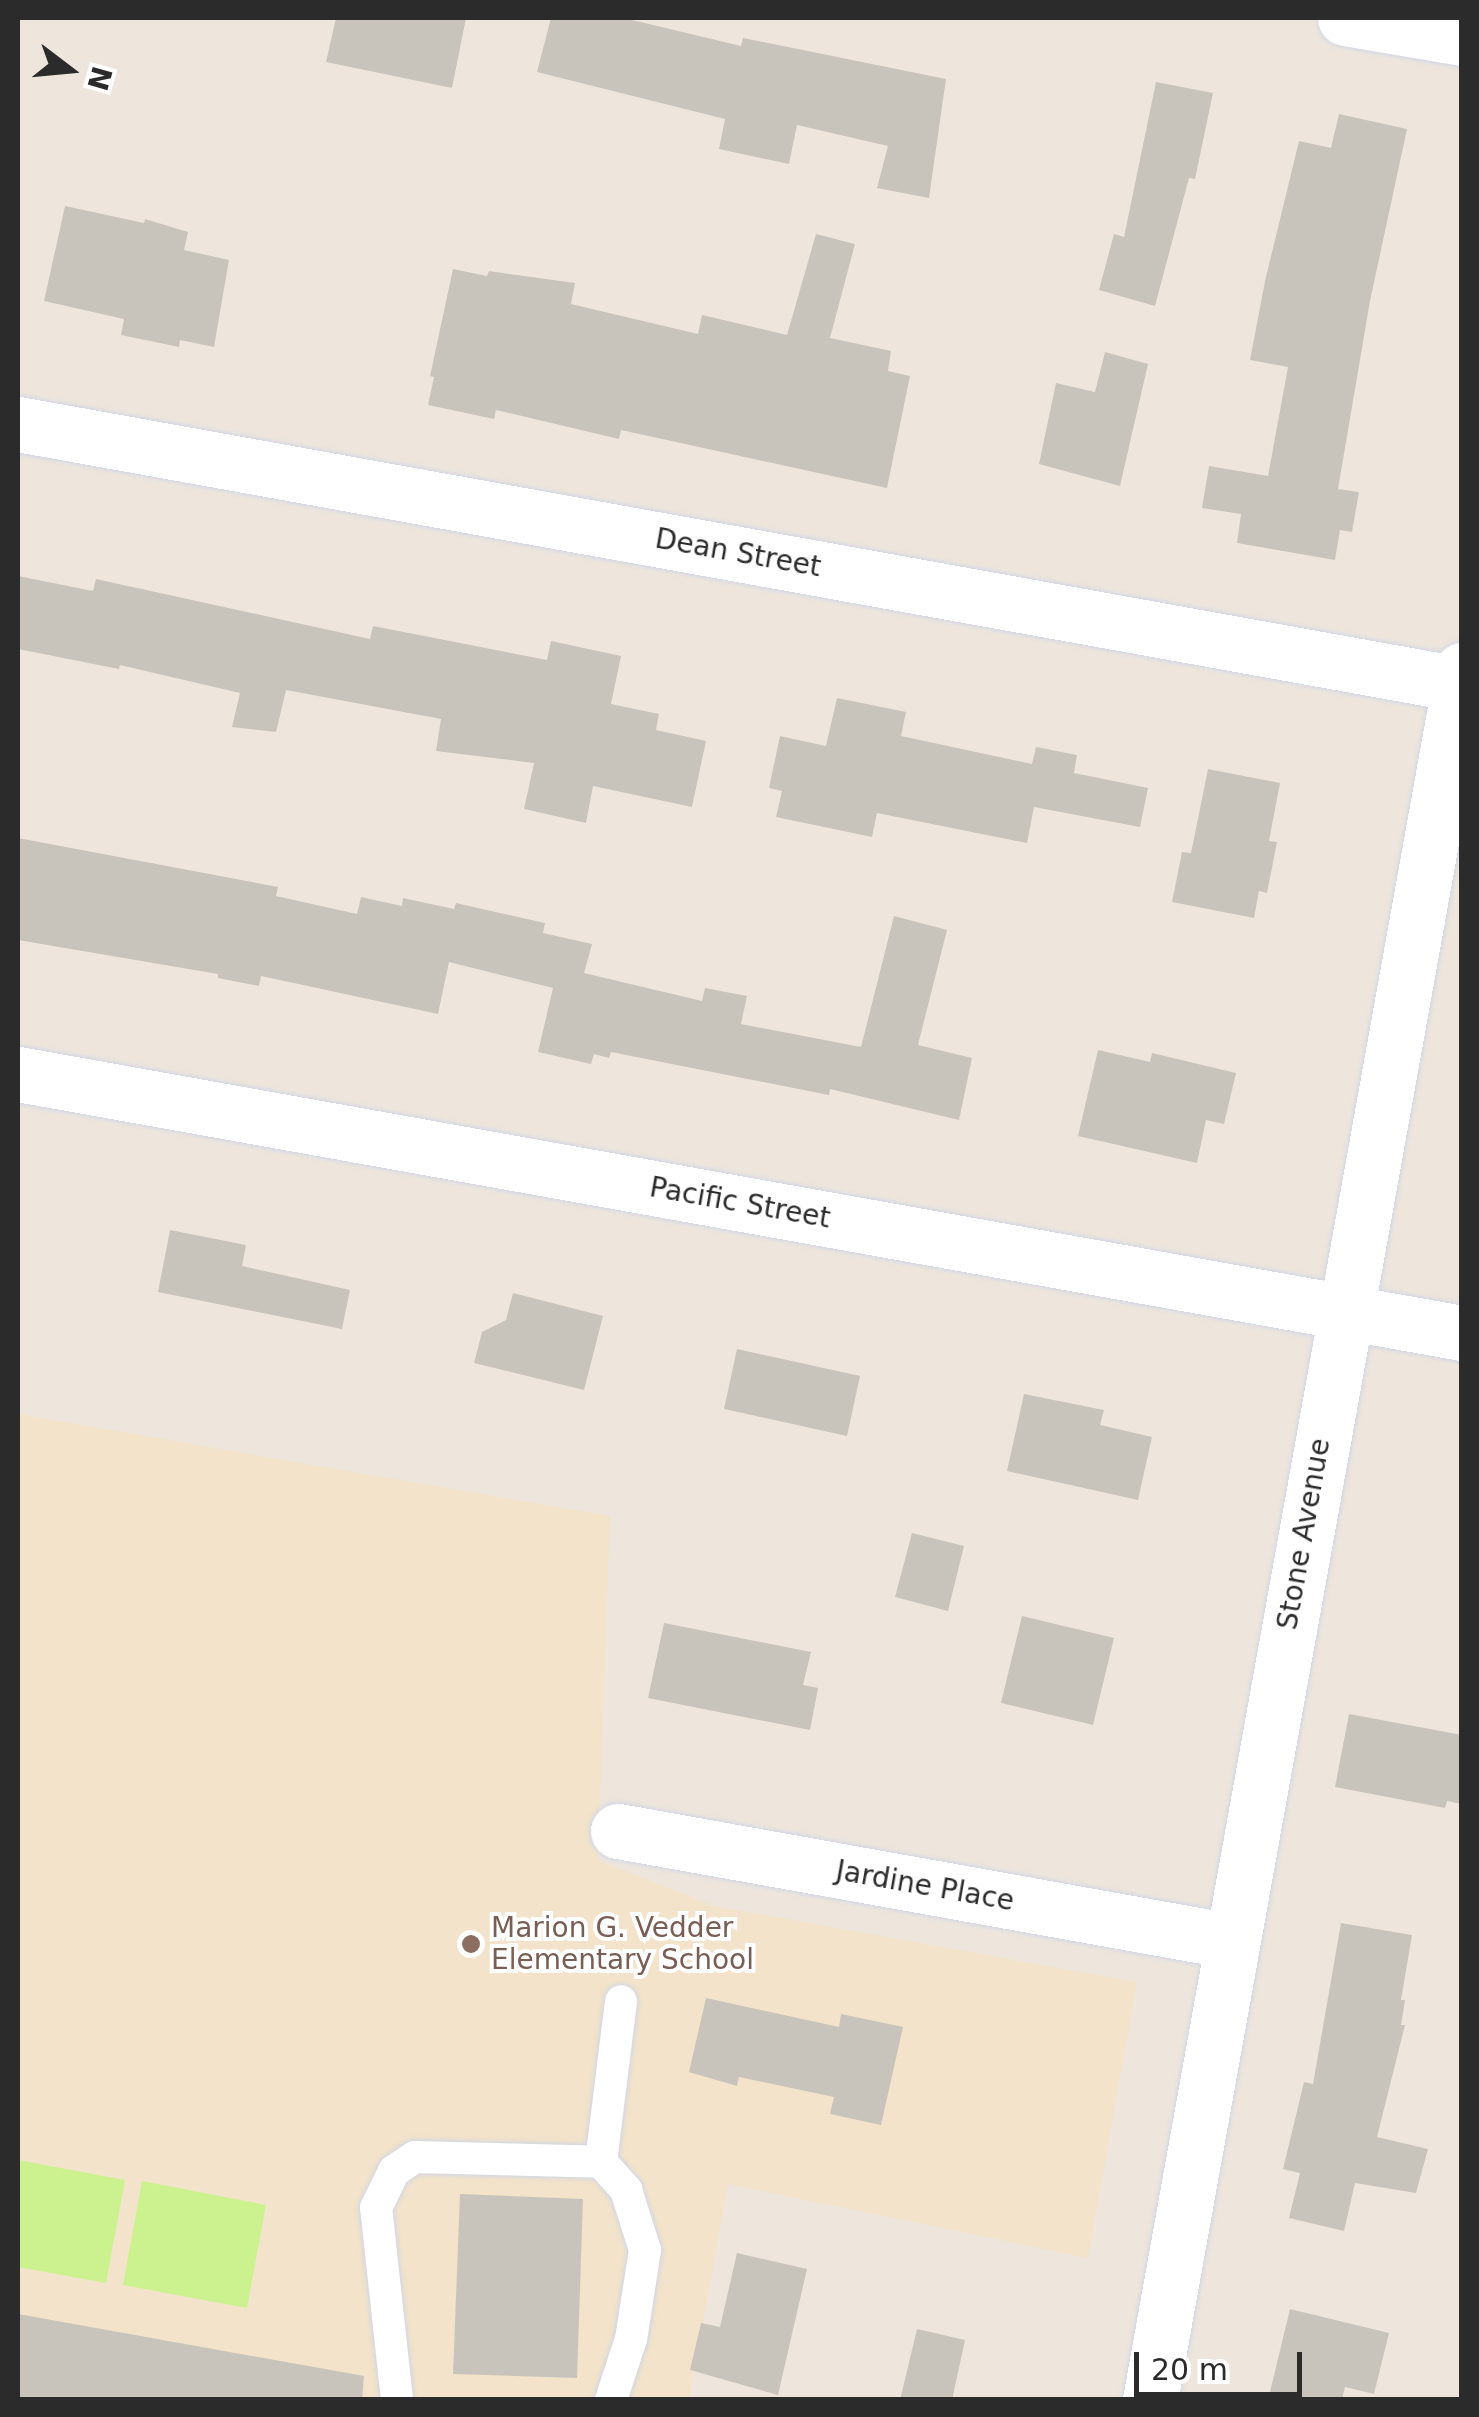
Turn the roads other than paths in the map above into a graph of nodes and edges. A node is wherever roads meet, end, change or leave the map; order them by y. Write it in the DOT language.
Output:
graph roads {
  1 [pos="1345,18"];
  2 [pos="1462,38"];
  3 [pos="18,424"];
  4 [pos="1460,677"];
  5 [pos="18,1074"];
  6 [pos="1344,1311"];
  7 [pos="1462,1333"];
  8 [pos="618,1831"];
  9 [pos="1231,1941"];
  10 [pos="621,2002"];
  11 [pos="600,2162"];
  12 [pos="397,2400"];
  13 [pos="611,2400"];
  14 [pos="1150,2400"];
  1 -- 2 [label="street"];
  3 -- 4 [label="street, Dean Street"];
  4 -- 6 [label="street, Stone Avenue"];
  5 -- 6 [label="street, Pacific Street"];
  6 -- 7 [label="street, Pacific Street"];
  6 -- 9 [label="street, Stone Avenue"];
  8 -- 9 [label="street, Jardine Place"];
  9 -- 14 [label="street, Stone Avenue"];
  10 -- 11 [label="lane"];
  11 -- 12 [label="lane"];
  11 -- 13 [label="lane"];
}
